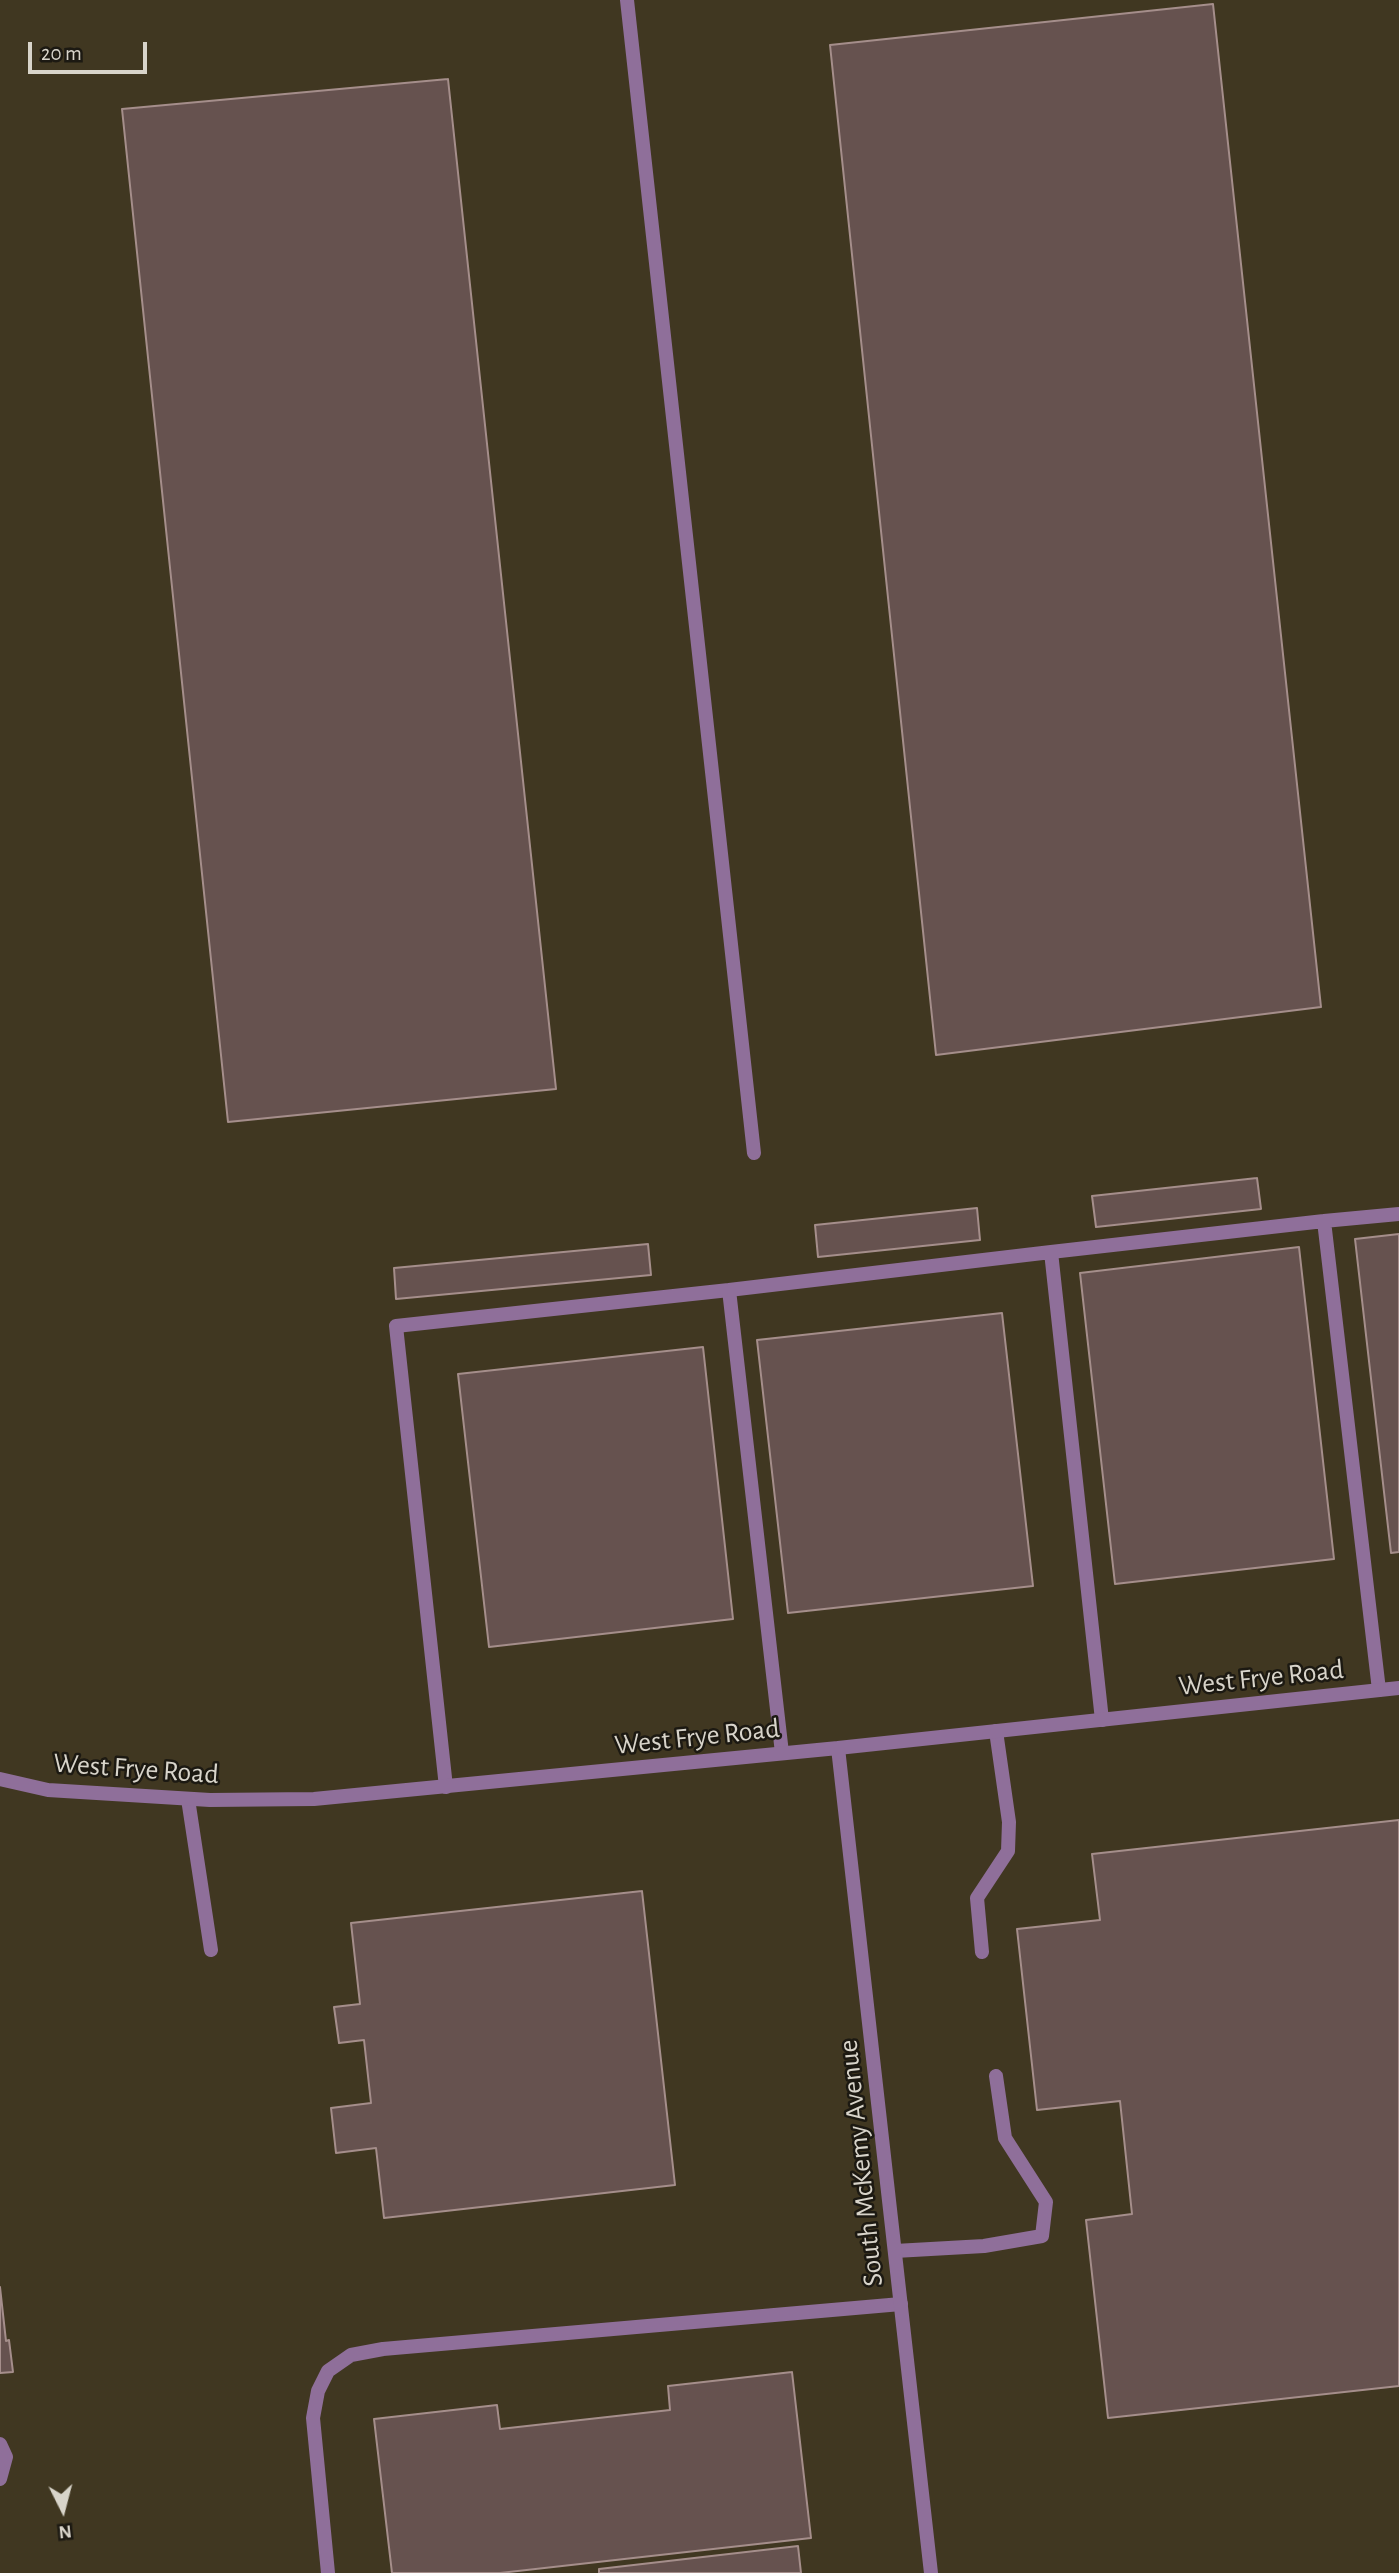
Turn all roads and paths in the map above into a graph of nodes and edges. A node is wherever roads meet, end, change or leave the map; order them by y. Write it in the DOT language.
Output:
graph roads {
  1 [pos="627,0"];
  2 [pos="754,1153"];
  3 [pos="1399,1214"];
  4 [pos="1324,1221"];
  5 [pos="1051,1252"];
  6 [pos="729,1290"];
  7 [pos="1399,1688"];
  8 [pos="1379,1690"];
  9 [pos="1101,1720"];
  10 [pos="996,1731"];
  11 [pos="838,1748"];
  12 [pos="782,1754"];
  13 [pos="0,1779"];
  14 [pos="446,1787"];
  15 [pos="188,1799"];
  16 [pos="211,1950"];
  17 [pos="982,1952"];
  18 [pos="996,2076"];
  19 [pos="895,2250"];
  20 [pos="901,2304"];
  21 [pos="0,2444"];
  22 [pos="0,2479"];
  23 [pos="328,2573"];
  24 [pos="931,2573"];
  1 -- 2 [label="street"];
  3 -- 4 [label="street"];
  4 -- 5 [label="street"];
  4 -- 8 [label="street"];
  5 -- 6 [label="street"];
  5 -- 9 [label="street"];
  6 -- 12 [label="street"];
  6 -- 14 [label="street"];
  7 -- 8 [label="street, West Frye Road"];
  8 -- 9 [label="street, West Frye Road"];
  9 -- 10 [label="street, West Frye Road"];
  10 -- 11 [label="street, West Frye Road"];
  10 -- 17 [label="street"];
  11 -- 12 [label="street, West Frye Road"];
  11 -- 19 [label="street, South McKemy Avenue"];
  12 -- 14 [label="street, West Frye Road"];
  13 -- 15 [label="street, West Frye Road"];
  14 -- 15 [label="street, West Frye Road"];
  15 -- 16 [label="street"];
  18 -- 19 [label="street"];
  19 -- 20 [label="street, South McKemy Avenue"];
  20 -- 23 [label="street"];
  20 -- 24 [label="street, South McKemy Avenue"];
  21 -- 22 [label="street"];
}
